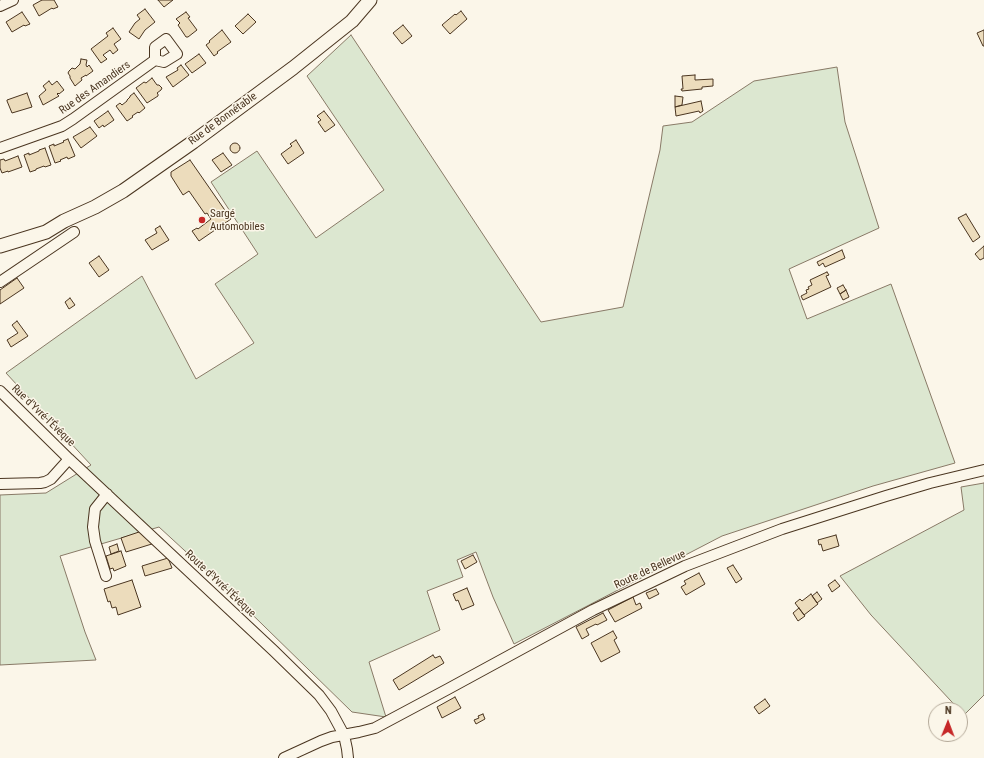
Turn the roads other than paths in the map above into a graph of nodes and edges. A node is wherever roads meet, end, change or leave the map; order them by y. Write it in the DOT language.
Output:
graph roads {
  1 [pos="13,0"];
  2 [pos="370,0"];
  3 [pos="0,6"];
  4 [pos="156,60"];
  5 [pos="0,148"];
  6 [pos="64,221"];
  7 [pos="74,232"];
  8 [pos="0,238"];
  9 [pos="0,246"];
  10 [pos="0,282"];
  11 [pos="0,391"];
  12 [pos="69,459"];
  13 [pos="984,470"];
  14 [pos="0,484"];
  15 [pos="107,494"];
  16 [pos="106,576"];
  17 [pos="344,735"];
  18 [pos="284,758"];
  19 [pos="348,758"];
  1 -- 3 [label="street"];
  2 -- 6 [label="main road, Rue de Bonnétable"];
  4 -- 5 [label="street, Rue des Amandiers"];
  6 -- 8 [label="main road"];
  6 -- 9 [label="main road"];
  7 -- 10 [label="street"];
  11 -- 12 [label="street, Rue d'Yvré-l'Évêque"];
  12 -- 14 [label="street"];
  12 -- 15 [label="street, Route d'Yvré-l'Évêque"];
  13 -- 17 [label="street, Route de Bellevue"];
  15 -- 16 [label="street"];
  15 -- 17 [label="street, Route d'Yvré-l'Évêque"];
  17 -- 18 [label="street, Route de Bellevue"];
  17 -- 19 [label="street, Route d'Yvré-l'Évêque"];
}
